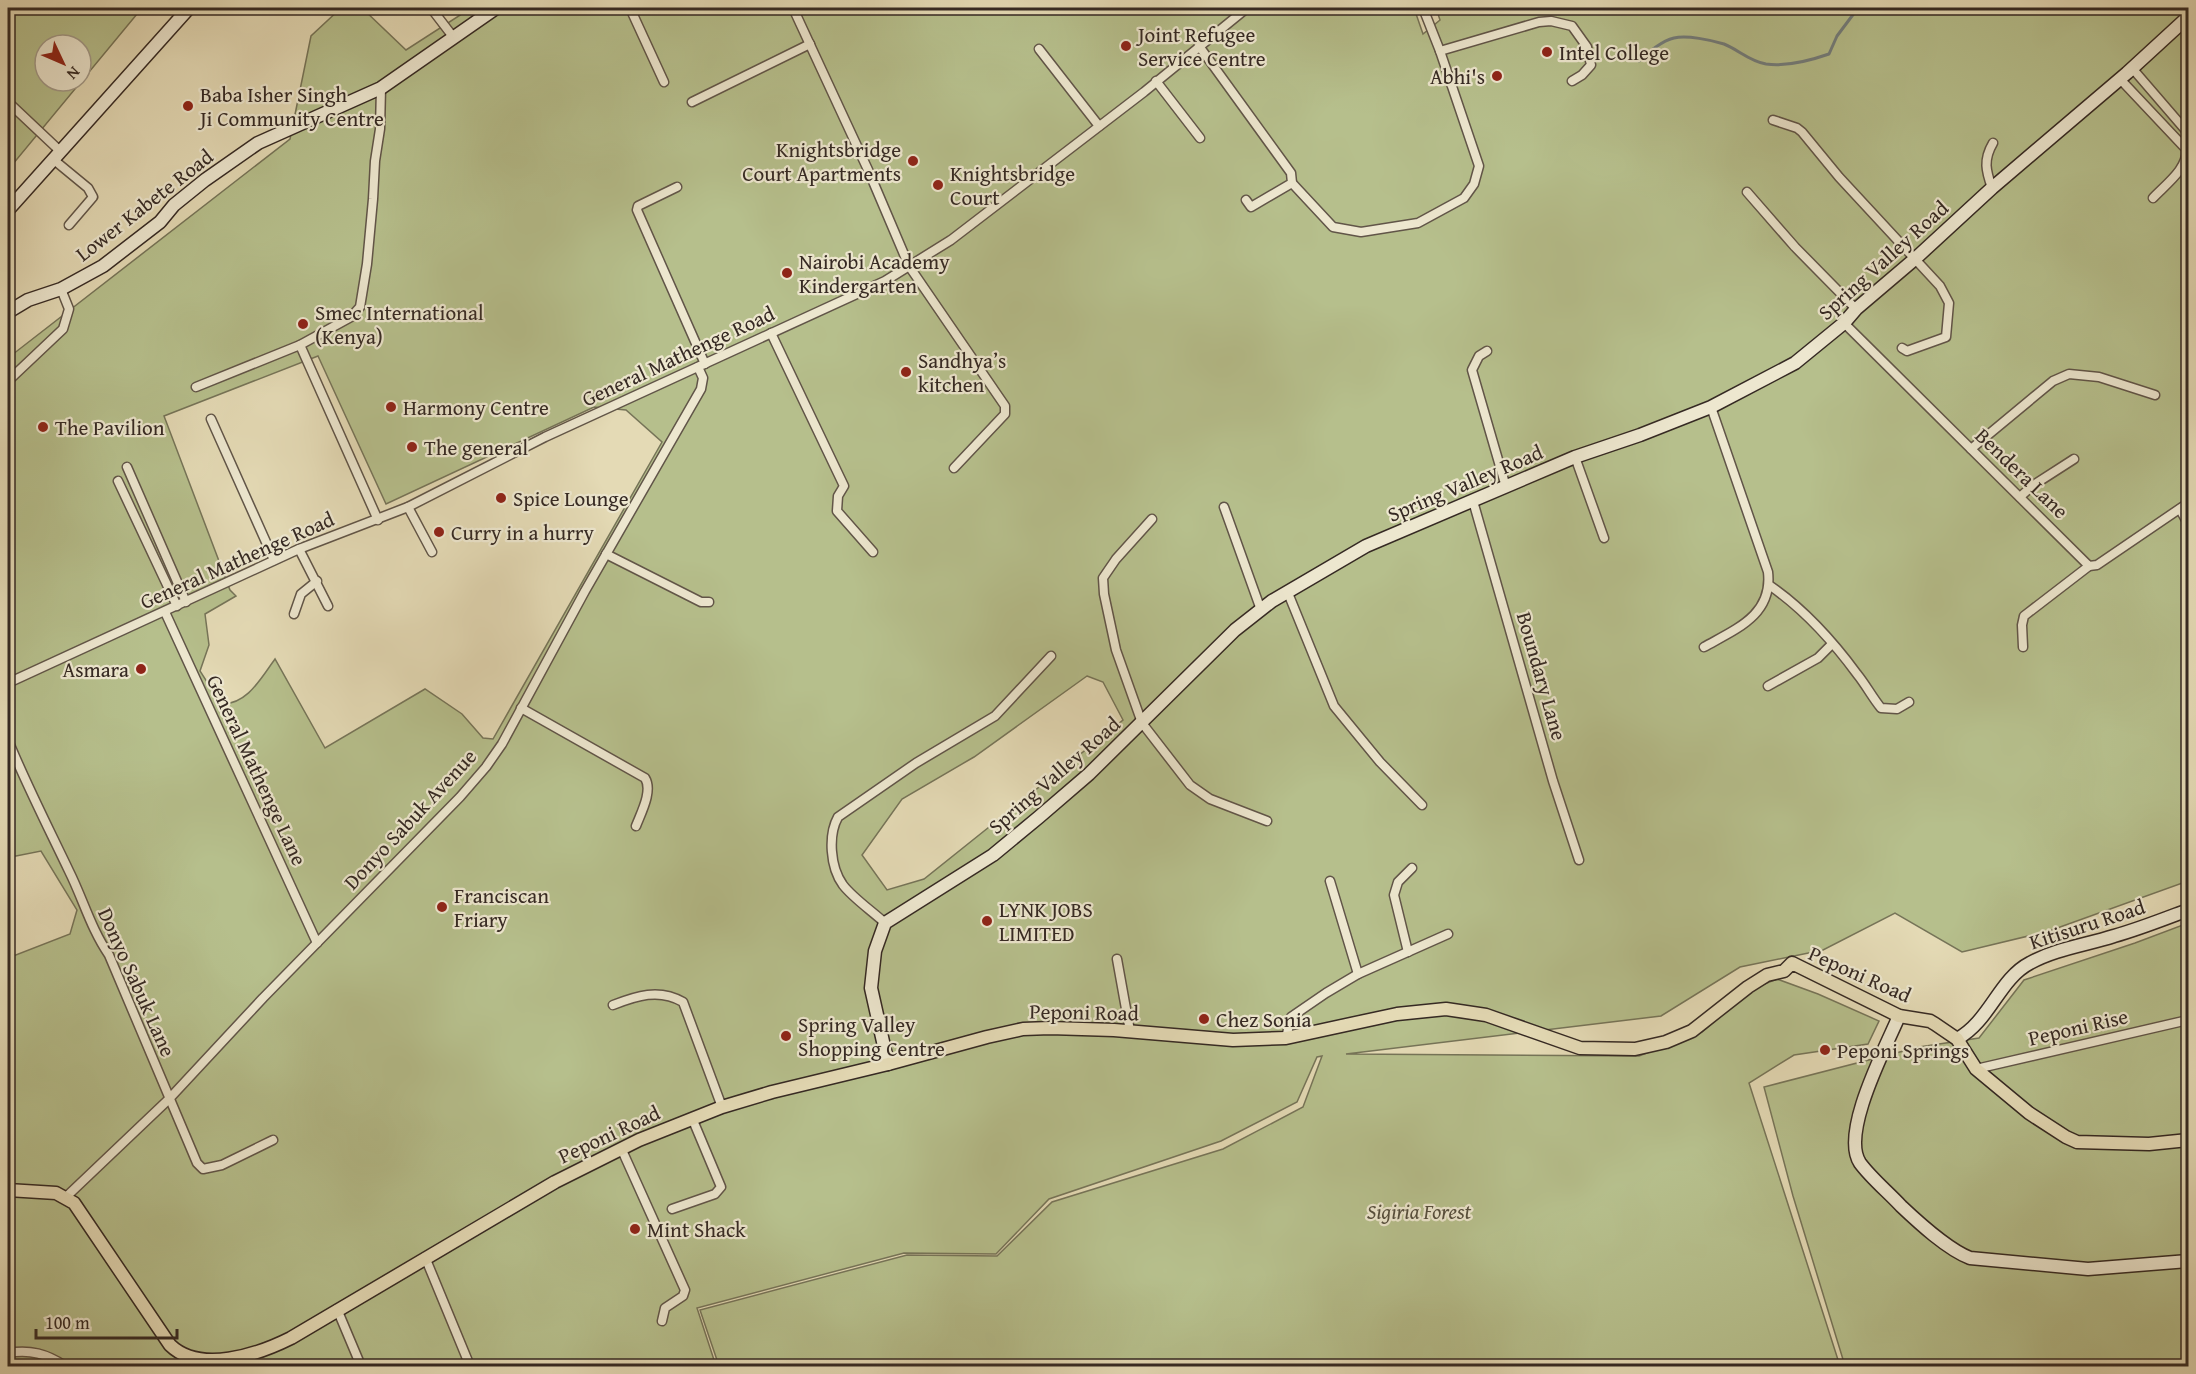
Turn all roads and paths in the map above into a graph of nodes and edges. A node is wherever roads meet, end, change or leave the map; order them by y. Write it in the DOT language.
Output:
graph roads {
  1 [pos="189,8"];
  2 [pos="431,8"];
  3 [pos="496,8"];
  4 [pos="630,8"];
  5 [pos="793,8"];
  6 [pos="1247,8"];
  7 [pos="1423,8"];
  8 [pos="2188,17"];
  9 [pos="454,38"];
  10 [pos="810,44"];
  11 [pos="1199,46"];
  12 [pos="1039,49"];
  13 [pos="1440,51"];
  14 [pos="2132,68"];
  15 [pos="2120,79"];
  16 [pos="1156,81"];
  17 [pos="1572,81"];
  18 [pos="664,82"];
  19 [pos="381,88"];
  20 [pos="8,102"];
  21 [pos="692,102"];
  22 [pos="1773,120"];
  23 [pos="1099,126"];
  24 [pos="2188,133"];
  25 [pos="1200,138"];
  26 [pos="1993,143"];
  27 [pos="57,155"];
  28 [pos="1292,183"];
  29 [pos="677,187"];
  30 [pos="1992,188"];
  31 [pos="1747,192"];
  32 [pos="2153,198"];
  33 [pos="1246,200"];
  34 [pos="8,210"];
  35 [pos="69,225"];
  36 [pos="1916,258"];
  37 [pos="909,266"];
  38 [pos="61,289"];
  39 [pos="28,300"];
  40 [pos="8,301"];
  41 [pos="1856,309"];
  42 [pos="8,312"];
  43 [pos="1844,323"];
  44 [pos="771,333"];
  45 [pos="300,345"];
  46 [pos="1902,348"];
  47 [pos="1487,351"];
  48 [pos="701,365"];
  49 [pos="8,381"];
  50 [pos="196,387"];
  51 [pos="2156,395"];
  52 [pos="1712,407"];
  53 [pos="211,420"];
  54 [pos="1971,449"];
  55 [pos="1575,457"];
  56 [pos="2074,459"];
  57 [pos="127,467"];
  58 [pos="954,468"];
  59 [pos="118,481"];
  60 [pos="1506,487"];
  61 [pos="2020,497"];
  62 [pos="1473,501"];
  63 [pos="2188,503"];
  64 [pos="408,507"];
  65 [pos="1224,507"];
  66 [pos="2180,509"];
  67 [pos="1152,519"];
  68 [pos="378,520"];
  69 [pos="2188,524"];
  70 [pos="1604,538"];
  71 [pos="299,549"];
  72 [pos="432,552"];
  73 [pos="873,552"];
  74 [pos="606,554"];
  75 [pos="274,560"];
  76 [pos="2089,566"];
  77 [pos="317,581"];
  78 [pos="1769,585"];
  79 [pos="1288,593"];
  80 [pos="709,602"];
  81 [pos="181,604"];
  82 [pos="328,606"];
  83 [pos="1261,610"];
  84 [pos="165,612"];
  85 [pos="294,614"];
  86 [pos="1832,644"];
  87 [pos="1704,647"];
  88 [pos="2023,647"];
  89 [pos="1051,656"];
  90 [pos="8,683"];
  91 [pos="1768,686"];
  92 [pos="1909,702"];
  93 [pos="522,708"];
  94 [pos="1142,723"];
  95 [pos="8,740"];
  96 [pos="1422,805"];
  97 [pos="1266,820"];
  98 [pos="636,826"];
  99 [pos="1579,860"];
  100 [pos="1412,868"];
  101 [pos="1330,881"];
  102 [pos="2188,910"];
  103 [pos="885,923"];
  104 [pos="1448,934"];
  105 [pos="317,943"];
  106 [pos="1408,952"];
  107 [pos="1118,959"];
  108 [pos="1358,974"];
  109 [pos="613,1005"];
  110 [pos="1899,1016"];
  111 [pos="2188,1020"];
  112 [pos="1130,1031"];
  113 [pos="1286,1038"];
  114 [pos="1957,1039"];
  115 [pos="888,1064"];
  116 [pos="1976,1069"];
  117 [pos="169,1099"];
  118 [pos="722,1107"];
  119 [pos="692,1118"];
  120 [pos="273,1140"];
  121 [pos="2188,1140"];
  122 [pos="621,1148"];
  123 [pos="8,1190"];
  124 [pos="66,1197"];
  125 [pos="672,1209"];
  126 [pos="425,1257"];
  127 [pos="2188,1261"];
  128 [pos="337,1309"];
  129 [pos="662,1321"];
  130 [pos="8,1353"];
  131 [pos="205,1365"];
  132 [pos="65,1366"];
  133 [pos="361,1366"];
  134 [pos="470,1366"];
  1 -- 27 [label="street"];
  2 -- 9 [label="street"];
  3 -- 9 [label="street, Lower Kabete Road"];
  4 -- 18 [label="street"];
  5 -- 10 [label="street"];
  6 -- 11 [label="street, General Mathenge Road"];
  7 -- 13 [label="street"];
  8 -- 14 [label="street, Spring Valley Road"];
  9 -- 19 [label="street, Lower Kabete Road"];
  10 -- 21 [label="street"];
  10 -- 37 [label="street"];
  11 -- 16 [label="street, General Mathenge Road"];
  11 -- 28 [label="street"];
  12 -- 23 [label="street"];
  13 -- 17 [label="street"];
  13 -- 28 [label="street"];
  14 -- 15 [label="street, Spring Valley Road"];
  14 -- 24 [label="street"];
  15 -- 30 [label="street, Spring Valley Road"];
  15 -- 32 [label="street"];
  16 -- 23 [label="street, General Mathenge Road"];
  16 -- 25 [label="street"];
  19 -- 38 [label="street, Lower Kabete Road"];
  19 -- 45 [label="street"];
  20 -- 27 [label="street"];
  22 -- 36 [label="street"];
  23 -- 37 [label="street, General Mathenge Road"];
  26 -- 30 [label="street"];
  27 -- 34 [label="street"];
  27 -- 35 [label="street"];
  28 -- 33 [label="street"];
  29 -- 48 [label="street"];
  30 -- 36 [label="street, Spring Valley Road"];
  31 -- 41 [label="street"];
  36 -- 41 [label="street, Spring Valley Road"];
  36 -- 46 [label="street"];
  37 -- 44 [label="street, General Mathenge Road"];
  37 -- 58 [label="street"];
  38 -- 39 [label="street, Lower Kabete Road"];
  38 -- 49 [label="street"];
  39 -- 40 [label="street, Lower Kabete Road"];
  39 -- 42 [label="street, Lower Kabete Road"];
  41 -- 43 [label="street, Spring Valley Road"];
  43 -- 52 [label="street, Spring Valley Road"];
  43 -- 54 [label="street, Bendera Lane"];
  44 -- 48 [label="street, General Mathenge Road"];
  44 -- 73 [label="street"];
  45 -- 50 [label="street"];
  45 -- 68 [label="street"];
  47 -- 60 [label="street"];
  48 -- 64 [label="street, General Mathenge Road"];
  48 -- 74 [label="street, Donyo Sabuk Avenue"];
  51 -- 54 [label="street"];
  52 -- 55 [label="street, Spring Valley Road"];
  52 -- 78 [label="street"];
  53 -- 75 [label="street"];
  54 -- 61 [label="street, Bendera Lane"];
  55 -- 60 [label="street, Spring Valley Road"];
  55 -- 70 [label="street"];
  56 -- 61 [label="street"];
  57 -- 81 [label="street"];
  59 -- 81 [label="street"];
  60 -- 62 [label="street, Spring Valley Road"];
  61 -- 76 [label="street, Bendera Lane"];
  62 -- 79 [label="street, Spring Valley Road"];
  62 -- 99 [label="street, Boundary Lane"];
  63 -- 66 [label="street"];
  64 -- 68 [label="street, General Mathenge Road"];
  64 -- 72 [label="street"];
  65 -- 83 [label="street"];
  66 -- 69 [label="street"];
  66 -- 76 [label="street"];
  67 -- 94 [label="street"];
  68 -- 71 [label="street, General Mathenge Road"];
  71 -- 75 [label="street, General Mathenge Road"];
  71 -- 77 [label="street"];
  74 -- 80 [label="street"];
  74 -- 93 [label="street, Donyo Sabuk Avenue"];
  75 -- 81 [label="street, General Mathenge Road"];
  76 -- 88 [label="street"];
  77 -- 82 [label="street"];
  77 -- 85 [label="street"];
  78 -- 86 [label="street"];
  78 -- 87 [label="street"];
  79 -- 83 [label="street, Spring Valley Road"];
  79 -- 96 [label="street"];
  81 -- 84 [label="street, General Mathenge Road"];
  83 -- 94 [label="street, Spring Valley Road"];
  84 -- 90 [label="street, General Mathenge Road"];
  84 -- 105 [label="street, General Mathenge Lane"];
  86 -- 91 [label="street"];
  86 -- 92 [label="street"];
  89 -- 103 [label="street"];
  93 -- 98 [label="street"];
  93 -- 105 [label="street, Donyo Sabuk Avenue"];
  94 -- 97 [label="street"];
  94 -- 103 [label="street, Spring Valley Road"];
  95 -- 117 [label="street, Donyo Sabuk Lane"];
  100 -- 106 [label="street"];
  101 -- 108 [label="street"];
  102 -- 114 [label="street, Kitisuru Road"];
  103 -- 115 [label="street"];
  104 -- 106 [label="street"];
  105 -- 117 [label="street, Donyo Sabuk Avenue"];
  106 -- 108 [label="street"];
  107 -- 112 [label="street"];
  108 -- 113 [label="street"];
  109 -- 118 [label="street"];
  110 -- 113 [label="main road, Peponi Road"];
  110 -- 114 [label="main road, Peponi Road"];
  110 -- 127 [label="street"];
  111 -- 116 [label="street, Peponi Rise"];
  112 -- 113 [label="main road, Peponi Road"];
  112 -- 115 [label="main road, Peponi Road"];
  114 -- 116 [label="main road, Peponi Road"];
  115 -- 118 [label="main road, Peponi Road"];
  116 -- 121 [label="main road, Peponi Road"];
  117 -- 120 [label="street, Donyo Sabuk Lane"];
  117 -- 124 [label="street, Donyo Sabuk Avenue"];
  118 -- 119 [label="main road, Peponi Road"];
  119 -- 122 [label="main road, Peponi Road"];
  119 -- 125 [label="street"];
  122 -- 126 [label="main road, Peponi Road"];
  122 -- 129 [label="street"];
  123 -- 124 [label="main road"];
  124 -- 131 [label="main road, Peponi Road"];
  126 -- 128 [label="main road, Peponi Road"];
  126 -- 134 [label="street"];
  128 -- 131 [label="main road, Peponi Road"];
  128 -- 133 [label="street"];
  130 -- 132 [label="street"];
}
